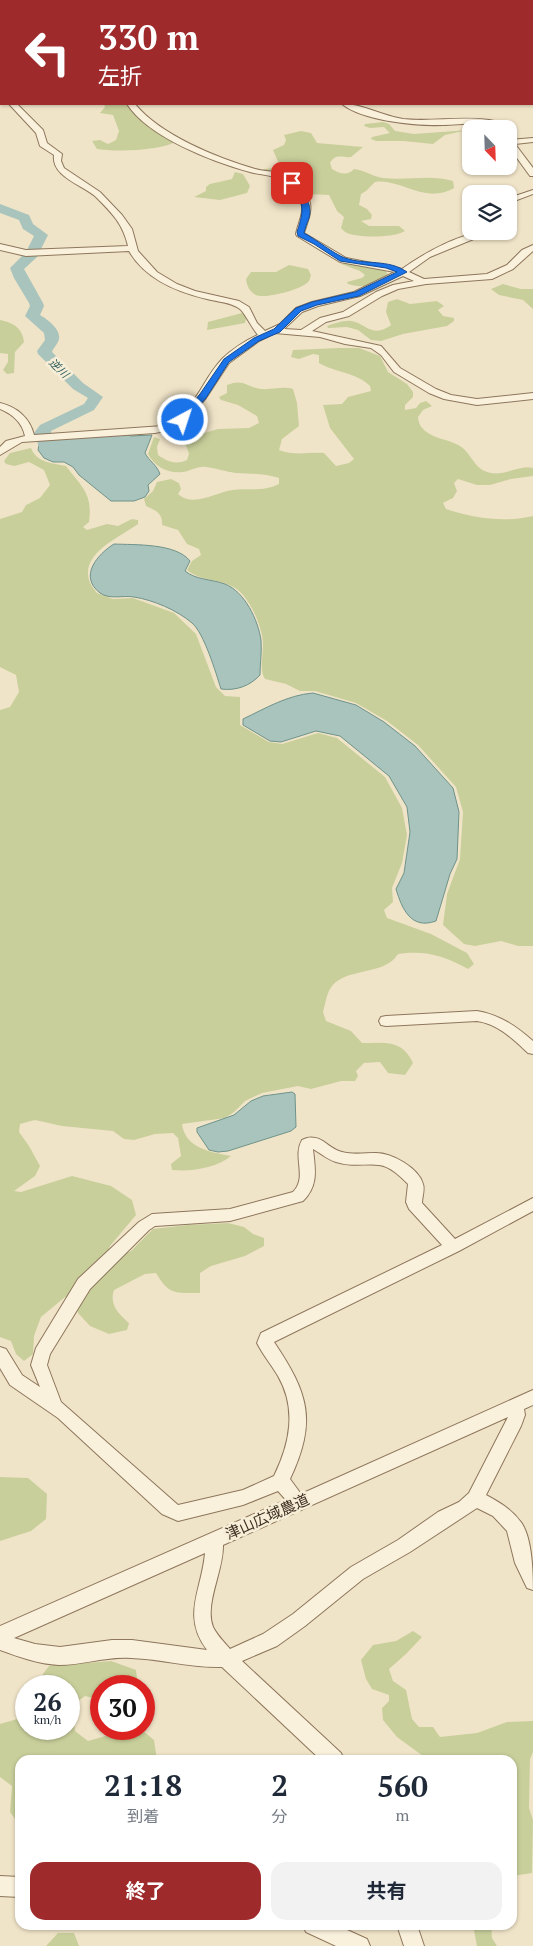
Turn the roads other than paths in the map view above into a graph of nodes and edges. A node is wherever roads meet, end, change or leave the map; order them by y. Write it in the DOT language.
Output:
graph roads {
  1 [pos="17,105"];
  2 [pos="132,105"];
  3 [pos="348,105"];
  4 [pos="462,121"];
  5 [pos="533,140"];
  6 [pos="518,142"];
  7 [pos="518,152"];
  8 [pos="533,174"];
  9 [pos="533,192"];
  10 [pos="517,197"];
  11 [pos="466,240"];
  12 [pos="0,248"];
  13 [pos="133,248"];
  14 [pos="533,248"];
  15 [pos="403,272"];
  16 [pos="422,281"];
  17 [pos="277,331"];
  18 [pos="302,333"];
  19 [pos="264,336"];
  20 [pos="533,396"];
  21 [pos="0,406"];
  22 [pos="37,437"];
  23 [pos="0,452"];
  24 [pos="386,1022"];
  25 [pos="533,1049"];
  26 [pos="533,1204"];
  27 [pos="453,1247"];
  28 [pos="0,1354"];
  29 [pos="533,1397"];
  30 [pos="51,1404"];
  31 [pos="515,1406"];
  32 [pos="280,1481"];
  33 [pos="475,1498"];
  34 [pos="297,1502"];
  35 [pos="214,1539"];
  36 [pos="533,1582"];
  37 [pos="1,1634"];
  38 [pos="228,1658"];
  39 [pos="329,1755"];
  40 [pos="0,1886"];
  41 [pos="15,1887"];
  42 [pos="324,1930"];
  43 [pos="409,1930"];
  44 [pos="360,1946"];
  45 [pos="414,1946"];
  1 -- 13 [label="street"];
  2 -- 15 [label="street"];
  3 -- 4 [label="street"];
  5 -- 6 [label="street"];
  7 -- 8 [label="street"];
  9 -- 10 [label="street"];
  11 -- 15 [label="street"];
  12 -- 13 [label="street"];
  13 -- 19 [label="street"];
  14 -- 16 [label="street"];
  15 -- 16 [label="street"];
  15 -- 17 [label="street"];
  16 -- 18 [label="street"];
  17 -- 18 [label="street"];
  17 -- 19 [label="street"];
  18 -- 20 [label="street"];
  19 -- 22 [label="street"];
  21 -- 22 [label="street"];
  22 -- 23 [label="street"];
  24 -- 25 [label="street"];
  26 -- 27 [label="street"];
  27 -- 30 [label="street"];
  27 -- 32 [label="street"];
  28 -- 30 [label="street"];
  29 -- 31 [label="street, 津山広域農道"];
  30 -- 32 [label="street"];
  31 -- 33 [label="street"];
  31 -- 34 [label="street, 津山広域農道"];
  32 -- 34 [label="street"];
  33 -- 36 [label="street"];
  33 -- 38 [label="street"];
  34 -- 35 [label="street, 津山広域農道"];
  35 -- 37 [label="street, 津山広域農道"];
  35 -- 38 [label="street"];
  37 -- 38 [label="street"];
  38 -- 39 [label="street"];
  40 -- 41 [label="street"];
  42 -- 44 [label="street"];
  43 -- 45 [label="street"];
}
